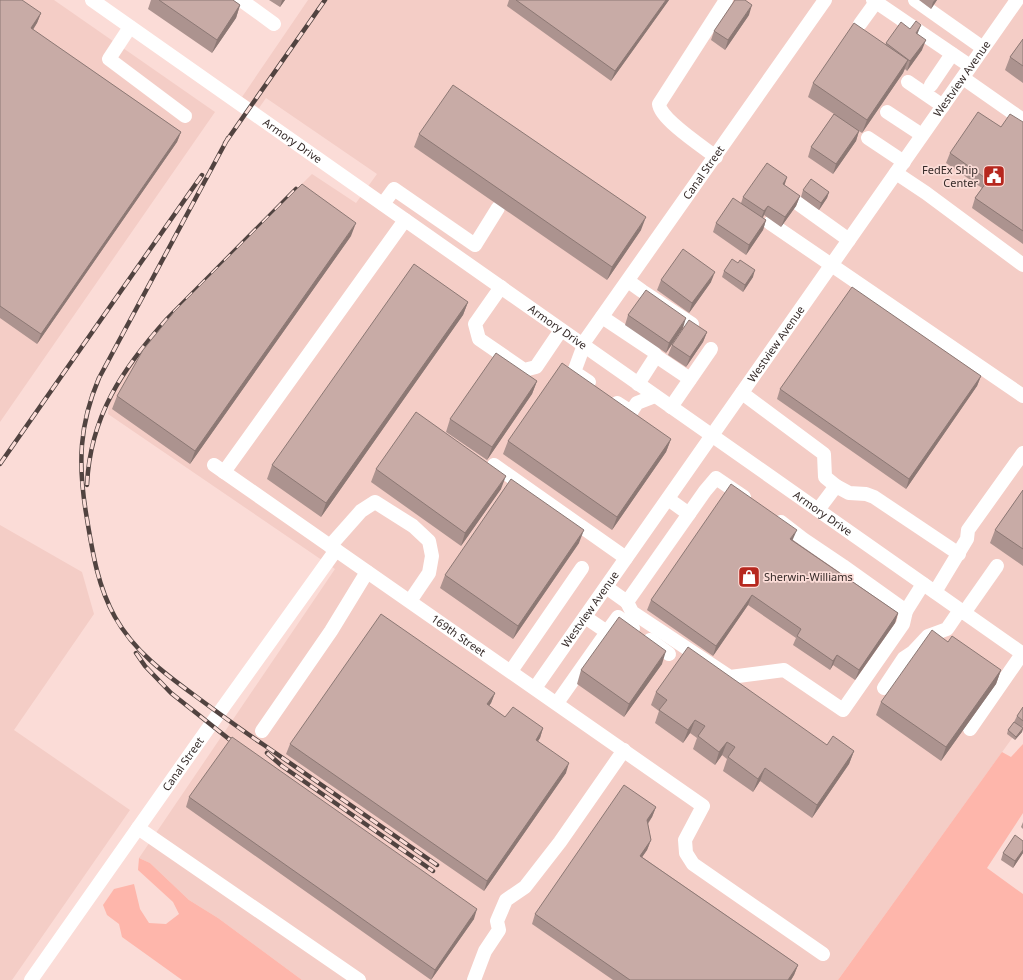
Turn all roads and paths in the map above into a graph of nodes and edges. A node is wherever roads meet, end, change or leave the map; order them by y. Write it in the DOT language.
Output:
graph roads {
  1 [pos="92,0"];
  2 [pos="241,0"];
  3 [pos="726,0"];
  4 [pos="915,0"];
  5 [pos="1017,0"];
  6 [pos="874,1"];
  7 [pos="819,2"];
  8 [pos="274,24"];
  9 [pos="860,24"];
  10 [pos="130,27"];
  11 [pos="983,48"];
  12 [pos="952,54"];
  13 [pos="966,72"];
  14 [pos="908,82"];
  15 [pos="931,85"];
  16 [pos="943,106"];
  17 [pos="888,112"];
  18 [pos="185,116"];
  19 [pos="1023,120"];
  20 [pos="922,135"];
  21 [pos="868,138"];
  22 [pos="716,157"];
  23 [pos="900,168"];
  24 [pos="789,196"];
  25 [pos="383,204"];
  26 [pos="498,208"];
  27 [pos="406,220"];
  28 [pos="770,223"];
  29 [pos="849,240"];
  30 [pos="469,242"];
  31 [pos="458,257"];
  32 [pos="832,265"];
  33 [pos="1023,265"];
  34 [pos="628,281"];
  35 [pos="501,287"];
  36 [pos="602,317"];
  37 [pos="692,324"];
  38 [pos="561,330"];
  39 [pos="583,345"];
  40 [pos="711,348"];
  41 [pos="656,356"];
  42 [pos="690,379"];
  43 [pos="638,384"];
  44 [pos="742,393"];
  45 [pos="655,396"];
  46 [pos="1023,396"];
  47 [pos="671,407"];
  48 [pos="712,436"];
  49 [pos="1023,453"];
  50 [pos="494,465"];
  51 [pos="836,486"];
  52 [pos="668,499"];
  53 [pos="753,503"];
  54 [pos="818,510"];
  55 [pos="688,514"];
  56 [pos="773,516"];
  57 [pos="333,548"];
  58 [pos="959,554"];
  59 [pos="626,558"];
  60 [pos="997,566"];
  61 [pos="582,568"];
  62 [pos="367,572"];
  63 [pos="923,584"];
  64 [pos="606,587"];
  65 [pos="935,592"];
  66 [pos="410,601"];
  67 [pos="627,602"];
  68 [pos="906,611"];
  69 [pos="962,612"];
  70 [pos="585,617"];
  71 [pos="607,632"];
  72 [pos="670,654"];
  73 [pos="1023,654"];
  74 [pos="511,671"];
  75 [pos="535,688"];
  76 [pos="884,688"];
  77 [pos="556,703"];
  78 [pos="970,729"];
  79 [pos="262,731"];
  80 [pos="624,750"];
  81 [pos="138,828"];
  82 [pos="823,954"];
  83 [pos="31,980"];
  84 [pos="359,980"];
  85 [pos="474,980"];
  86 [pos="480,980"];
  87 [pos="488,980"];
  1 -- 10 [label="street, Armory Drive"];
  2 -- 8 [label="street"];
  3 -- 22 [label="street"];
  4 -- 11 [label="street"];
  5 -- 11 [label="street, Westview Avenue"];
  6 -- 9 [label="street"];
  6 -- 12 [label="street"];
  7 -- 22 [label="street, Canal Street"];
  10 -- 18 [label="street"];
  10 -- 25 [label="street, Armory Drive"];
  11 -- 13 [label="street, Westview Avenue"];
  12 -- 13 [label="street"];
  12 -- 15 [label="street"];
  13 -- 16 [label="street, Westview Avenue"];
  13 -- 19 [label="street"];
  14 -- 16 [label="street"];
  16 -- 20 [label="street, Westview Avenue"];
  17 -- 20 [label="street"];
  20 -- 23 [label="street, Westview Avenue"];
  21 -- 23 [label="street"];
  22 -- 34 [label="street, Canal Street"];
  23 -- 29 [label="street, Westview Avenue"];
  23 -- 33 [label="street"];
  24 -- 29 [label="street"];
  25 -- 27 [label="street, Armory Drive"];
  25 -- 30 [label="street"];
  26 -- 30 [label="street"];
  27 -- 31 [label="street, Armory Drive"];
  27 -- 57 [label="street, 169th Street"];
  28 -- 32 [label="street"];
  29 -- 32 [label="street, Westview Avenue"];
  30 -- 31 [label="street"];
  31 -- 35 [label="street, Armory Drive"];
  32 -- 44 [label="street, Westview Avenue"];
  32 -- 46 [label="street"];
  34 -- 36 [label="street, Canal Street"];
  34 -- 37 [label="street"];
  35 -- 38 [label="street, Armory Drive"];
  35 -- 38 [label="street"];
  36 -- 39 [label="street, Canal Street"];
  36 -- 41 [label="street"];
  38 -- 39 [label="street, Armory Drive"];
  39 -- 43 [label="street, Armory Drive"];
  39 -- 45 [label="street, Canal Street"];
  40 -- 42 [label="street"];
  41 -- 42 [label="street"];
  41 -- 43 [label="street"];
  42 -- 47 [label="street"];
  43 -- 45 [label="street, Armory Drive"];
  44 -- 48 [label="street, Westview Avenue"];
  44 -- 51 [label="street"];
  45 -- 47 [label="street, Armory Drive"];
  47 -- 48 [label="street, Armory Drive"];
  48 -- 52 [label="street, Westview Avenue"];
  48 -- 54 [label="street, Armory Drive"];
  49 -- 58 [label="street"];
  50 -- 59 [label="street"];
  51 -- 54 [label="street"];
  51 -- 58 [label="street"];
  52 -- 55 [label="street"];
  52 -- 59 [label="street, Westview Avenue"];
  53 -- 55 [label="street"];
  54 -- 63 [label="street, Armory Drive"];
  55 -- 67 [label="street"];
  56 -- 68 [label="street"];
  57 -- 62 [label="street, 169th Street"];
  57 -- 66 [label="street, Canal Street"];
  57 -- 81 [label="street, Canal Street"];
  58 -- 65 [label="street"];
  59 -- 64 [label="street, Westview Avenue"];
  60 -- 69 [label="street"];
  61 -- 74 [label="street"];
  62 -- 66 [label="street, 169th Street"];
  62 -- 79 [label="street"];
  63 -- 65 [label="street, Armory Drive"];
  63 -- 68 [label="street"];
  64 -- 67 [label="street"];
  64 -- 70 [label="street, Westview Avenue"];
  65 -- 69 [label="street, Armory Drive"];
  66 -- 74 [label="street, 169th Street"];
  67 -- 68 [label="street"];
  69 -- 73 [label="street, Armory Drive"];
  69 -- 76 [label="street"];
  70 -- 71 [label="street"];
  70 -- 75 [label="street, Westview Avenue"];
  71 -- 72 [label="street"];
  71 -- 77 [label="street"];
  73 -- 78 [label="street"];
  74 -- 75 [label="street, 169th Street"];
  75 -- 77 [label="street, 169th Street"];
  77 -- 80 [label="street, 169th Street"];
  80 -- 82 [label="street, 169th Street"];
  80 -- 85 [label="street"];
  81 -- 83 [label="street, Canal Street"];
  81 -- 84 [label="street"];
  86 -- 87 [label="street"];
}
